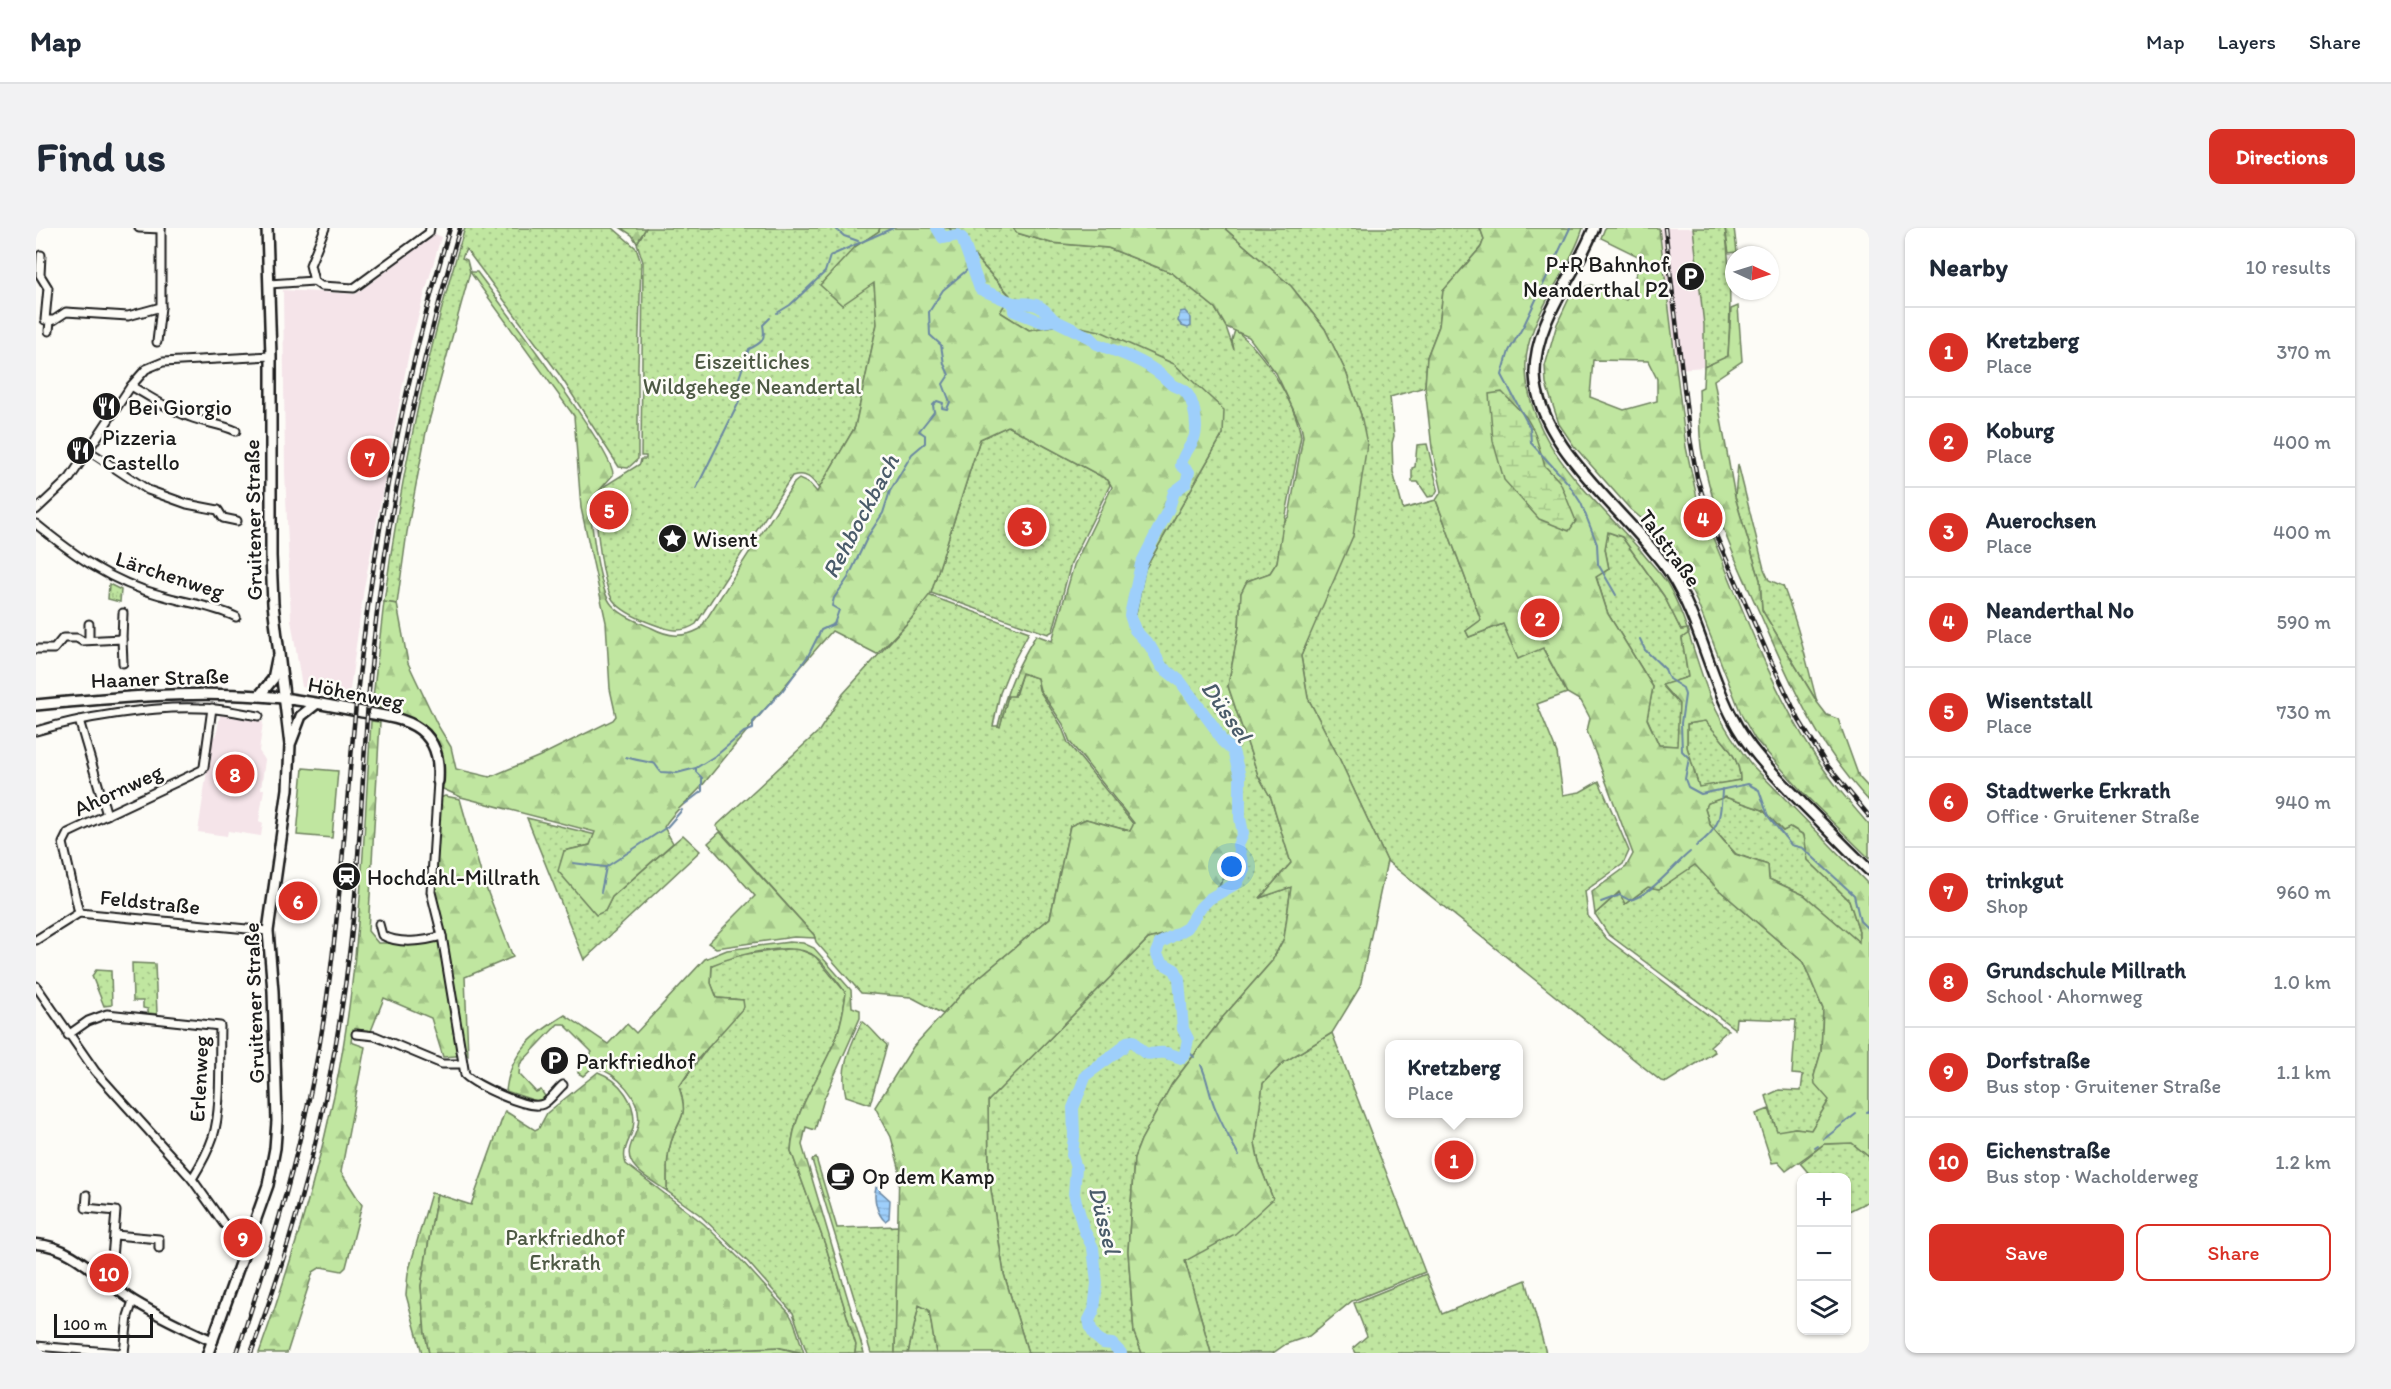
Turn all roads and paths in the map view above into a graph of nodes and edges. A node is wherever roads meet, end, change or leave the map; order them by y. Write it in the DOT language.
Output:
graph roads {
  1 [pos="139,228"];
  2 [pos="161,228"];
  3 [pos="267,228"];
  4 [pos="324,228"];
  5 [pos="430,228"];
  6 [pos="1594,228"];
  7 [pos="41,255"];
  8 [pos="314,281"];
  9 [pos="269,284"];
  10 [pos="161,308"];
  11 [pos="50,321"];
  12 [pos="49,331"];
  13 [pos="158,342"];
  14 [pos="272,356"];
  15 [pos="131,386"];
  16 [pos="236,431"];
  17 [pos="89,451"];
  18 [pos="36,510"];
  19 [pos="237,521"];
  20 [pos="36,524"];
  21 [pos="123,613"];
  22 [pos="236,616"];
  23 [pos="89,624"];
  24 [pos="122,639"];
  25 [pos="89,640"];
  26 [pos="36,649"];
  27 [pos="279,655"];
  28 [pos="123,663"];
  29 [pos="258,696"];
  30 [pos="286,700"];
  31 [pos="316,704"];
  32 [pos="36,705"];
  33 [pos="212,708"];
  34 [pos="259,716"];
  35 [pos="79,720"];
  36 [pos="36,731"];
  37 [pos="290,745"];
  38 [pos="438,781"];
  39 [pos="107,815"];
  40 [pos="1869,870"];
  41 [pos="79,913"];
  42 [pos="378,924"];
  43 [pos="268,931"];
  44 [pos="442,936"];
  45 [pos="36,940"];
  46 [pos="36,986"];
  47 [pos="356,1034"];
  48 [pos="68,1035"];
  49 [pos="462,1064"];
  50 [pos="563,1084"];
  51 [pos="192,1179"];
  52 [pos="87,1195"];
  53 [pos="224,1224"];
  54 [pos="115,1235"];
  55 [pos="36,1244"];
  56 [pos="159,1248"];
  57 [pos="101,1277"];
  58 [pos="134,1301"];
  59 [pos="213,1341"];
  60 [pos="36,1346"];
  61 [pos="122,1353"];
  62 [pos="208,1353"];
  1 -- 2 [label="street"];
  2 -- 10 [label="street"];
  3 -- 9 [label="main road, Gruitener Straße"];
  4 -- 8 [label="street"];
  5 -- 8 [label="street"];
  6 -- 40 [label="main road, Talstraße"];
  7 -- 11 [label="street"];
  8 -- 9 [label="street"];
  9 -- 14 [label="main road, Gruitener Straße"];
  10 -- 11 [label="street"];
  10 -- 13 [label="street"];
  11 -- 12 [label="street"];
  14 -- 15 [label="street"];
  14 -- 27 [label="main road, Gruitener Straße"];
  15 -- 16 [label="street"];
  15 -- 17 [label="street"];
  17 -- 18 [label="street"];
  17 -- 19 [label="street"];
  20 -- 22 [label="street, Lärchenweg"];
  21 -- 24 [label="street"];
  23 -- 25 [label="street"];
  24 -- 25 [label="street"];
  24 -- 28 [label="street"];
  25 -- 26 [label="street"];
  27 -- 29 [label="main road"];
  27 -- 30 [label="main road, Gruitener Straße"];
  29 -- 30 [label="main road, Haaner Straße"];
  29 -- 32 [label="main road, Haaner Straße"];
  30 -- 31 [label="main road, Höhenweg"];
  30 -- 37 [label="main road, Gruitener Straße"];
  31 -- 37 [label="main road"];
  31 -- 38 [label="main road, Höhenweg"];
  33 -- 34 [label="street"];
  33 -- 35 [label="street"];
  33 -- 39 [label="street, Ahornweg"];
  35 -- 36 [label="street"];
  35 -- 39 [label="street"];
  37 -- 43 [label="main road, Gruitener Straße"];
  38 -- 44 [label="street, Höhenweg"];
  39 -- 41 [label="street, Ahornweg"];
  41 -- 43 [label="street, Feldstraße"];
  41 -- 45 [label="street, Feldstraße"];
  42 -- 44 [label="street"];
  43 -- 59 [label="main road, Gruitener Straße"];
  44 -- 49 [label="street, Höhenweg"];
  46 -- 48 [label="street"];
  47 -- 49 [label="street"];
  48 -- 51 [label="street"];
  48 -- 51 [label="street, Erlenweg"];
  49 -- 50 [label="street"];
  51 -- 53 [label="street"];
  52 -- 54 [label="street"];
  54 -- 56 [label="street"];
  54 -- 57 [label="street"];
  55 -- 57 [label="street"];
  57 -- 58 [label="street"];
  58 -- 59 [label="street"];
  58 -- 61 [label="street"];
  59 -- 62 [label="main road, Gruitener Straße"];
  60 -- 61 [label="street"];
}
